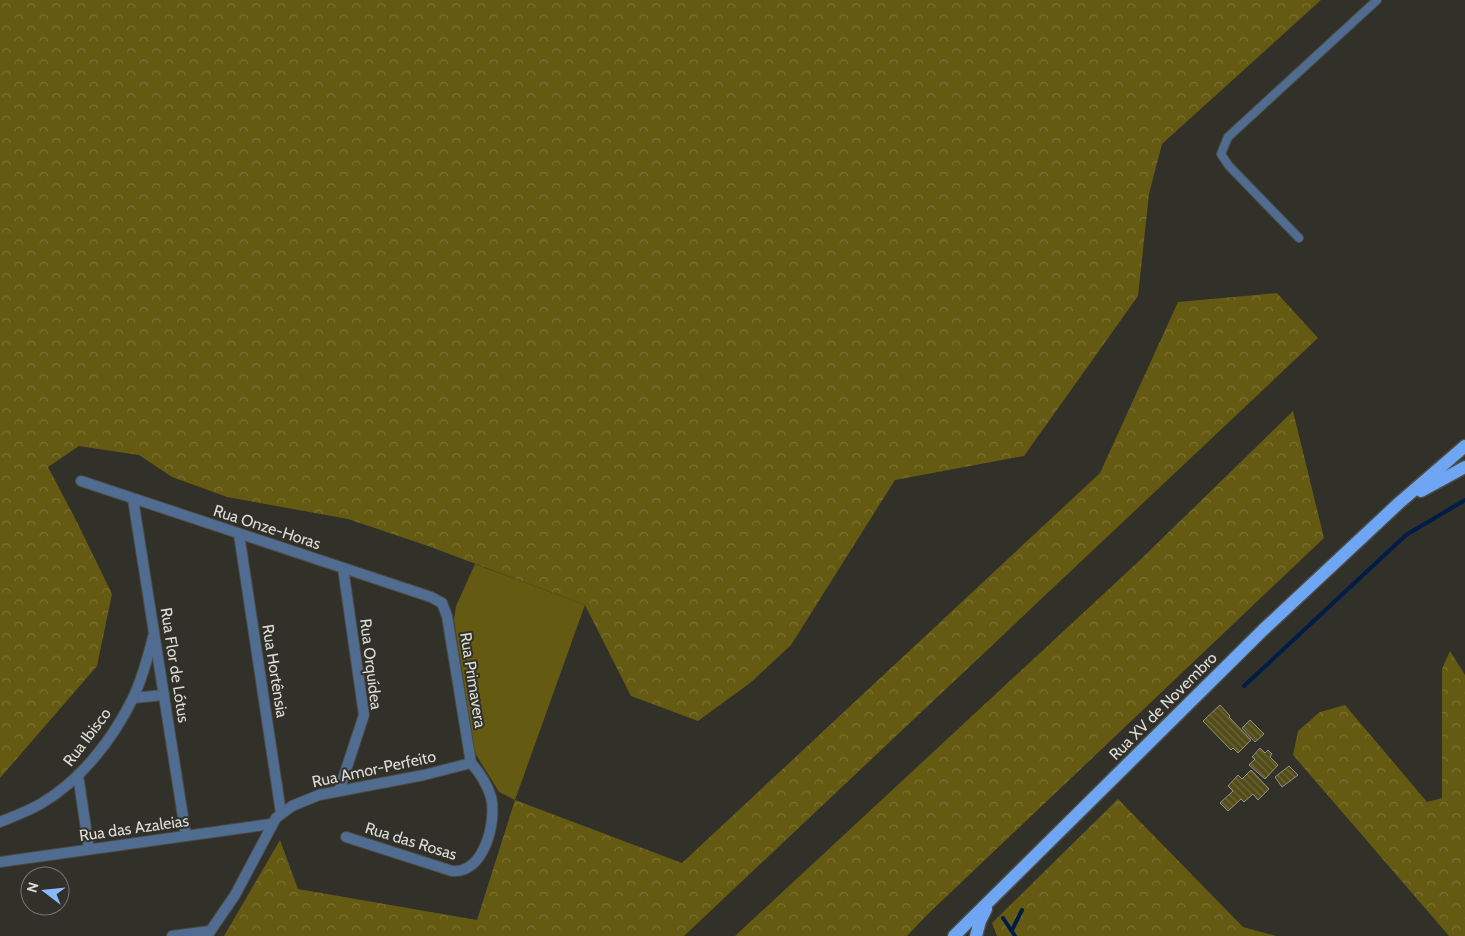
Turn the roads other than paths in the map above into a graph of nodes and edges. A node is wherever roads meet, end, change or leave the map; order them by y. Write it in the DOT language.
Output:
graph roads {
  1 [pos="1376,0"];
  2 [pos="1299,238"];
  3 [pos="1465,446"];
  4 [pos="1465,467"];
  5 [pos="81,481"];
  6 [pos="134,499"];
  7 [pos="1399,503"];
  8 [pos="239,534"];
  9 [pos="343,568"];
  10 [pos="442,603"];
  11 [pos="154,633"];
  12 [pos="164,695"];
  13 [pos="133,698"];
  14 [pos="471,763"];
  15 [pos="78,775"];
  16 [pos="339,791"];
  17 [pos="281,813"];
  18 [pos="0,822"];
  19 [pos="271,824"];
  20 [pos="186,836"];
  21 [pos="346,837"];
  22 [pos="89,850"];
  23 [pos="0,862"];
  24 [pos="989,902"];
  25 [pos="209,933"];
  26 [pos="172,936"];
  27 [pos="954,936"];
  28 [pos="976,936"];
  1 -- 2 [label="lane"];
  3 -- 7 [label="main road, Rua XV de Novembro"];
  4 -- 7 [label="main road, Rua XV de Novembro"];
  5 -- 6 [label="street, Rua Onze-Horas"];
  6 -- 8 [label="street, Rua Onze-Horas"];
  6 -- 11 [label="street, Rua Flor de Lótus"];
  7 -- 24 [label="main road, Rua XV de Novembro"];
  8 -- 9 [label="street, Rua Onze-Horas"];
  8 -- 17 [label="street, Rua Hortênsia"];
  9 -- 10 [label="street, Rua Onze-Horas"];
  9 -- 16 [label="street, Rua Orquídea"];
  10 -- 14 [label="street, Rua Primavera"];
  11 -- 12 [label="street, Rua Flor de Lótus"];
  11 -- 13 [label="street, Rua Ibisco"];
  12 -- 13 [label="street"];
  12 -- 20 [label="street, Rua Flor de Lótus"];
  13 -- 15 [label="street, Rua Ibisco"];
  14 -- 16 [label="street, Rua Amor-Perfeito"];
  14 -- 21 [label="street, Rua das Rosas"];
  15 -- 18 [label="street, Rua Ibisco"];
  15 -- 22 [label="street"];
  16 -- 17 [label="street, Rua Amor-Perfeito"];
  17 -- 19 [label="street, Rua Amor-Perfeito"];
  19 -- 20 [label="street, Rua das Azaleias"];
  19 -- 25 [label="street, Rua Amor-Perfeito"];
  20 -- 22 [label="street, Rua das Azaleias"];
  22 -- 23 [label="street, Rua das Azaleias"];
  24 -- 27 [label="main road, Rua XV de Novembro"];
  24 -- 28 [label="main road"];
  25 -- 26 [label="street"];
}
